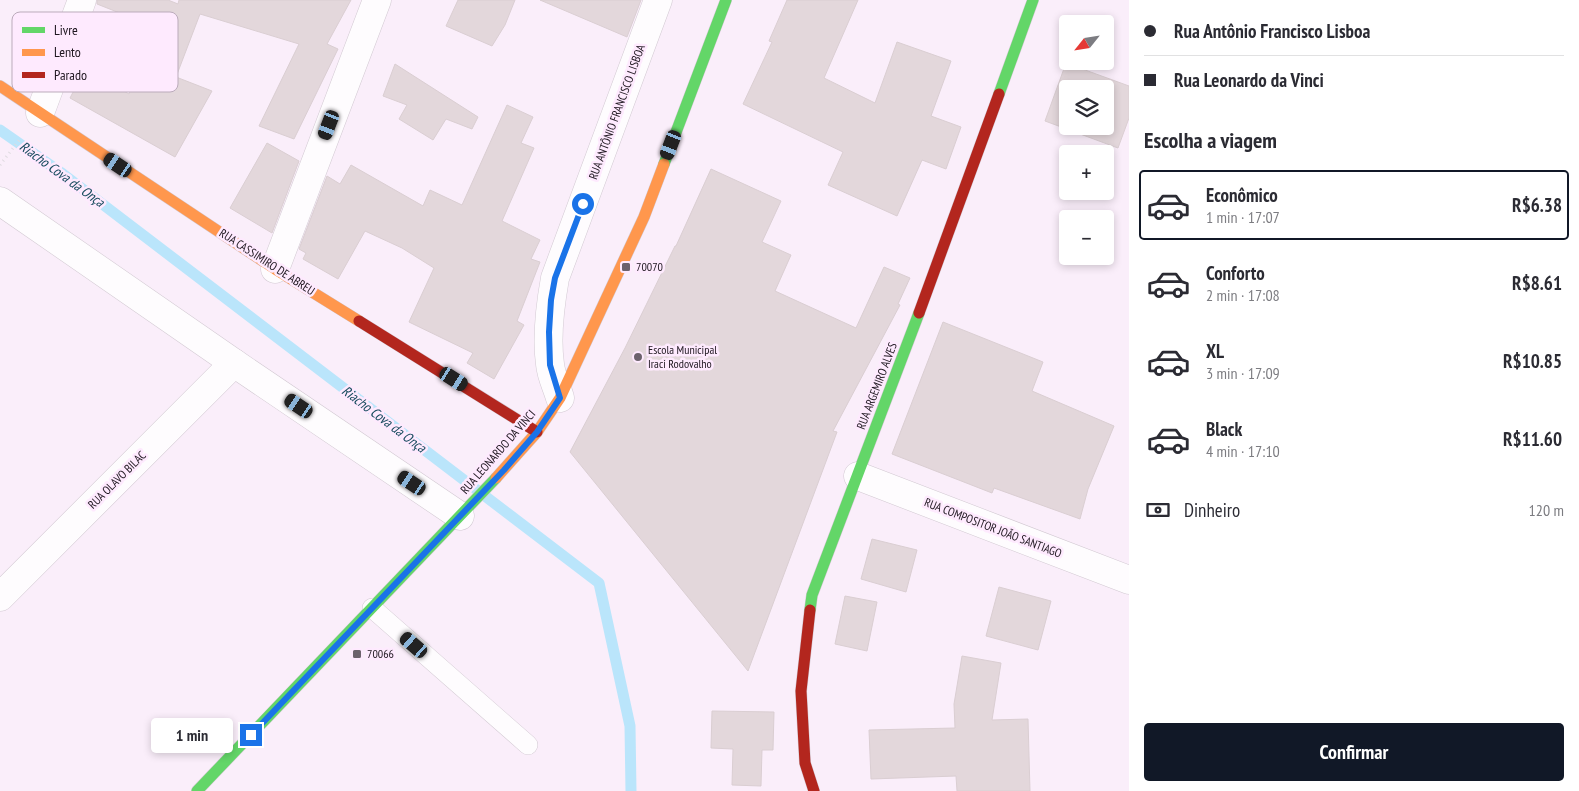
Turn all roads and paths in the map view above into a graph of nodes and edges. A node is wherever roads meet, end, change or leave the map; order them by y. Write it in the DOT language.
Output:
graph roads {
  1 [pos="82,0"];
  2 [pos="377,0"];
  3 [pos="658,0"];
  4 [pos="726,0"];
  5 [pos="1033,0"];
  6 [pos="78,12"];
  7 [pos="0,86"];
  8 [pos="48,92"];
  9 [pos="40,113"];
  10 [pos="20,138"];
  11 [pos="1,163"];
  12 [pos="0,201"];
  13 [pos="275,269"];
  14 [pos="234,363"];
  15 [pos="560,398"];
  16 [pos="537,432"];
  17 [pos="858,476"];
  18 [pos="468,507"];
  19 [pos="1129,580"];
  20 [pos="0,597"];
  21 [pos="372,608"];
  22 [pos="528,745"];
  23 [pos="197,791"];
  24 [pos="814,791"];
  1 -- 6 [label="street"];
  2 -- 13 [label="street"];
  3 -- 15 [label="street, RUA ANTÔNIO FRANCISCO LISBOA"];
  4 -- 15 [label="street, RUA LEONARDO DA VINCI"];
  5 -- 17 [label="street, RUA ARGEMIRO ALVES"];
  7 -- 9 [label="street, RUA CASSIMIRO DE ABREU"];
  8 -- 9 [label="street"];
  9 -- 13 [label="street, RUA CASSIMIRO DE ABREU"];
  10 -- 11 [label="path"];
  12 -- 14 [label="street"];
  13 -- 16 [label="street, RUA CASSIMIRO DE ABREU"];
  14 -- 18 [label="street"];
  14 -- 20 [label="street, RUA OLAVO BILAC"];
  15 -- 16 [label="street, RUA LEONARDO DA VINCI"];
  16 -- 18 [label="street, RUA LEONARDO DA VINCI"];
  17 -- 19 [label="street, RUA COMPOSITOR JOÃO SANTIAGO"];
  17 -- 24 [label="street, RUA ARGEMIRO ALVES"];
  18 -- 21 [label="street, RUA LEONARDO DA VINCI"];
  21 -- 22 [label="lane"];
  21 -- 23 [label="street, RUA LEONARDO DA VINCI"];
}
